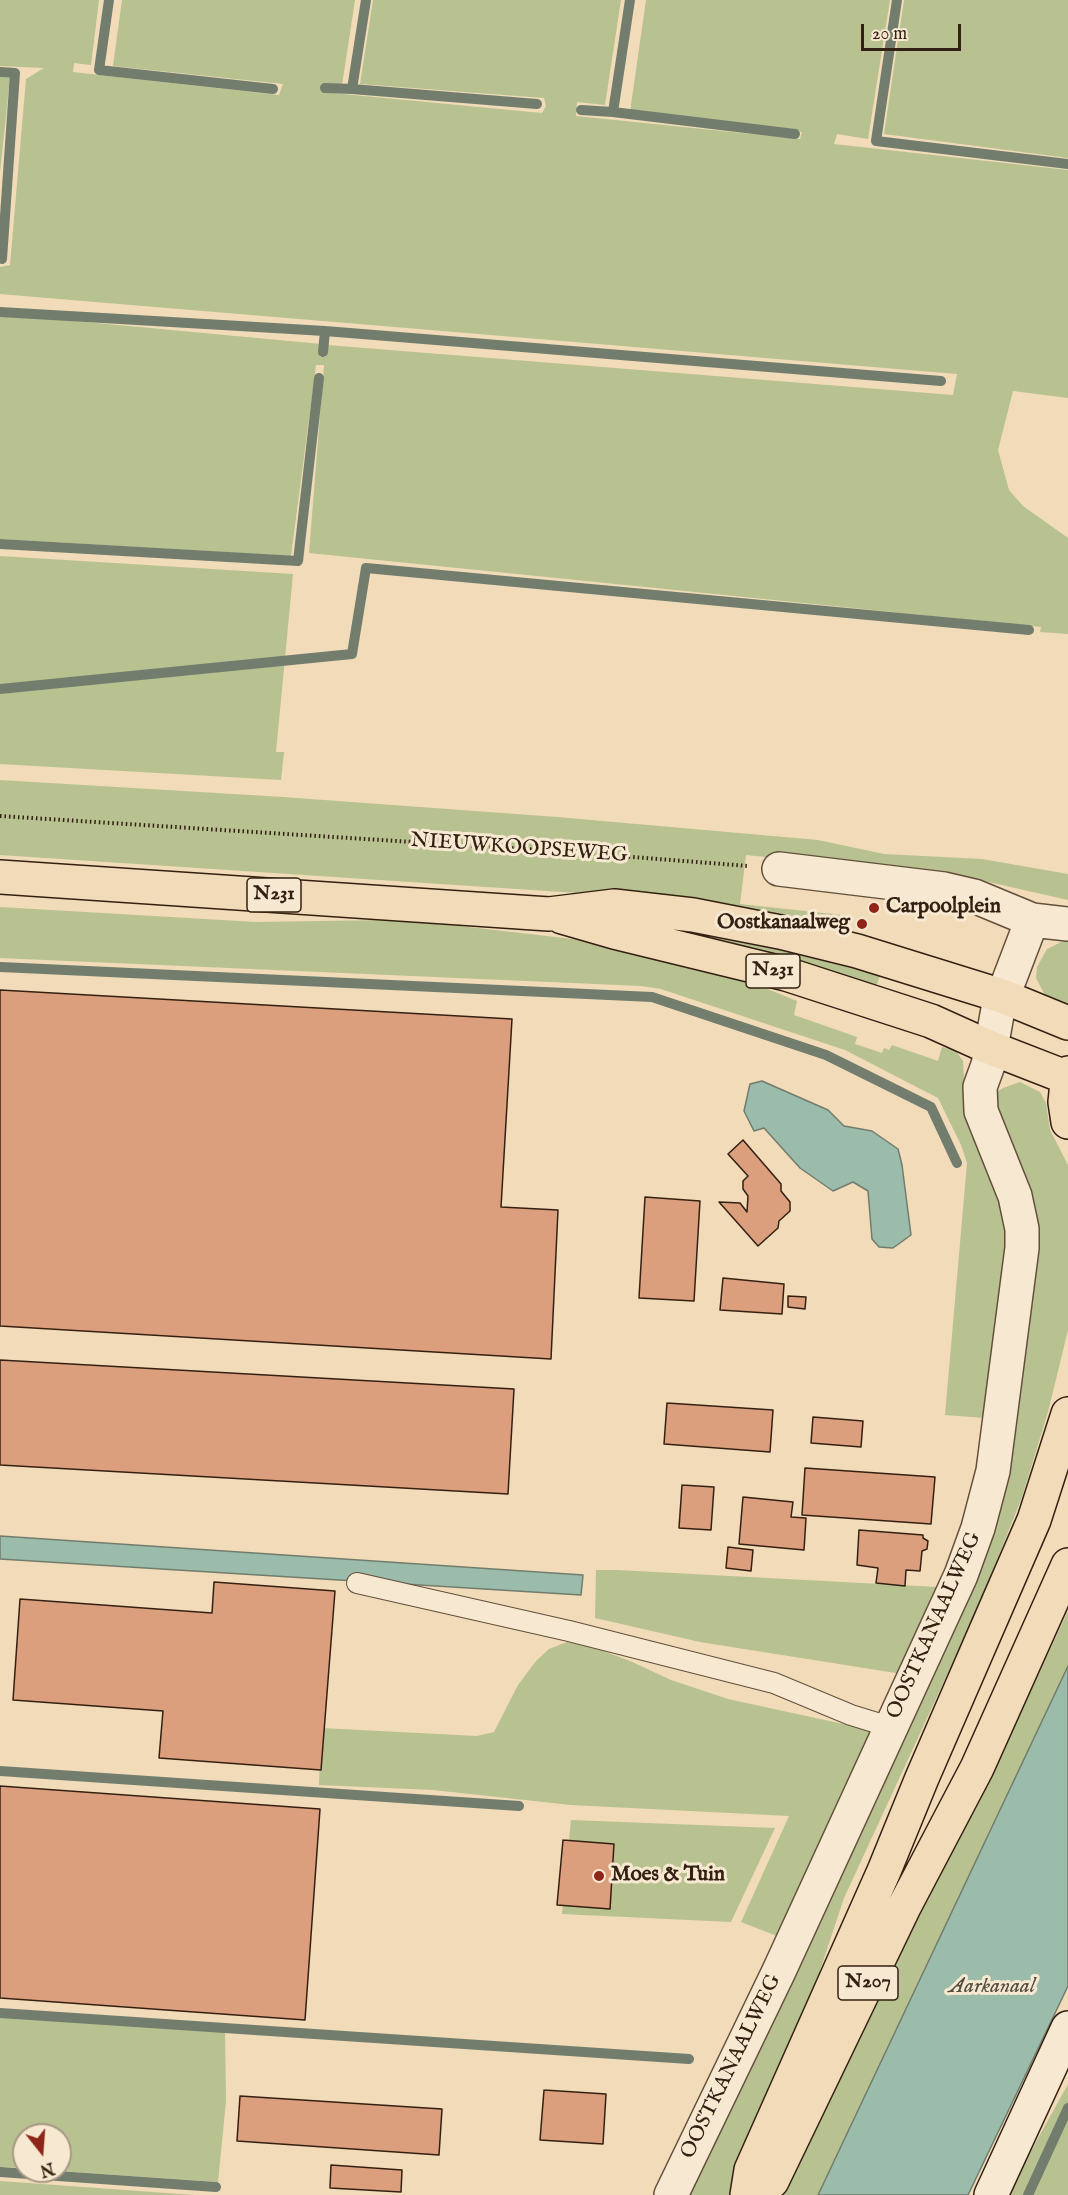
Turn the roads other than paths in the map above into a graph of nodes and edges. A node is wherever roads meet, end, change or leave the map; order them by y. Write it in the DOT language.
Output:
graph roads {
  1 [pos="779,869"];
  2 [pos="0,877"];
  3 [pos="549,914"];
  4 [pos="1032,920"];
  5 [pos="1068,924"];
  6 [pos="1002,996"];
  7 [pos="1068,1023"];
  8 [pos="991,1048"];
  9 [pos="1068,1076"];
  10 [pos="1068,1122"];
  11 [pos="1068,1414"];
  12 [pos="1068,1565"];
  13 [pos="357,1583"];
  14 [pos="890,1727"];
  15 [pos="1068,2028"];
  16 [pos="671,2195"];
  17 [pos="747,2195"];
  18 [pos="756,2195"];
  19 [pos="991,2195"];
  1 -- 4 [label="street"];
  2 -- 3 [label="main road, N231"];
  3 -- 6 [label="main road, N231"];
  3 -- 8 [label="main road, N231"];
  4 -- 5 [label="street"];
  4 -- 6 [label="street, OOSTKANAALWEG"];
  6 -- 7 [label="main road, N231"];
  6 -- 8 [label="street, OOSTKANAALWEG"];
  8 -- 9 [label="main road, N231"];
  8 -- 14 [label="street, OOSTKANAALWEG"];
  9 -- 10 [label="main road"];
  11 -- 17 [label="main road, N207"];
  12 -- 18 [label="main road, N207"];
  13 -- 14 [label="lane"];
  14 -- 16 [label="street, OOSTKANAALWEG"];
  15 -- 19 [label="street"];
}
